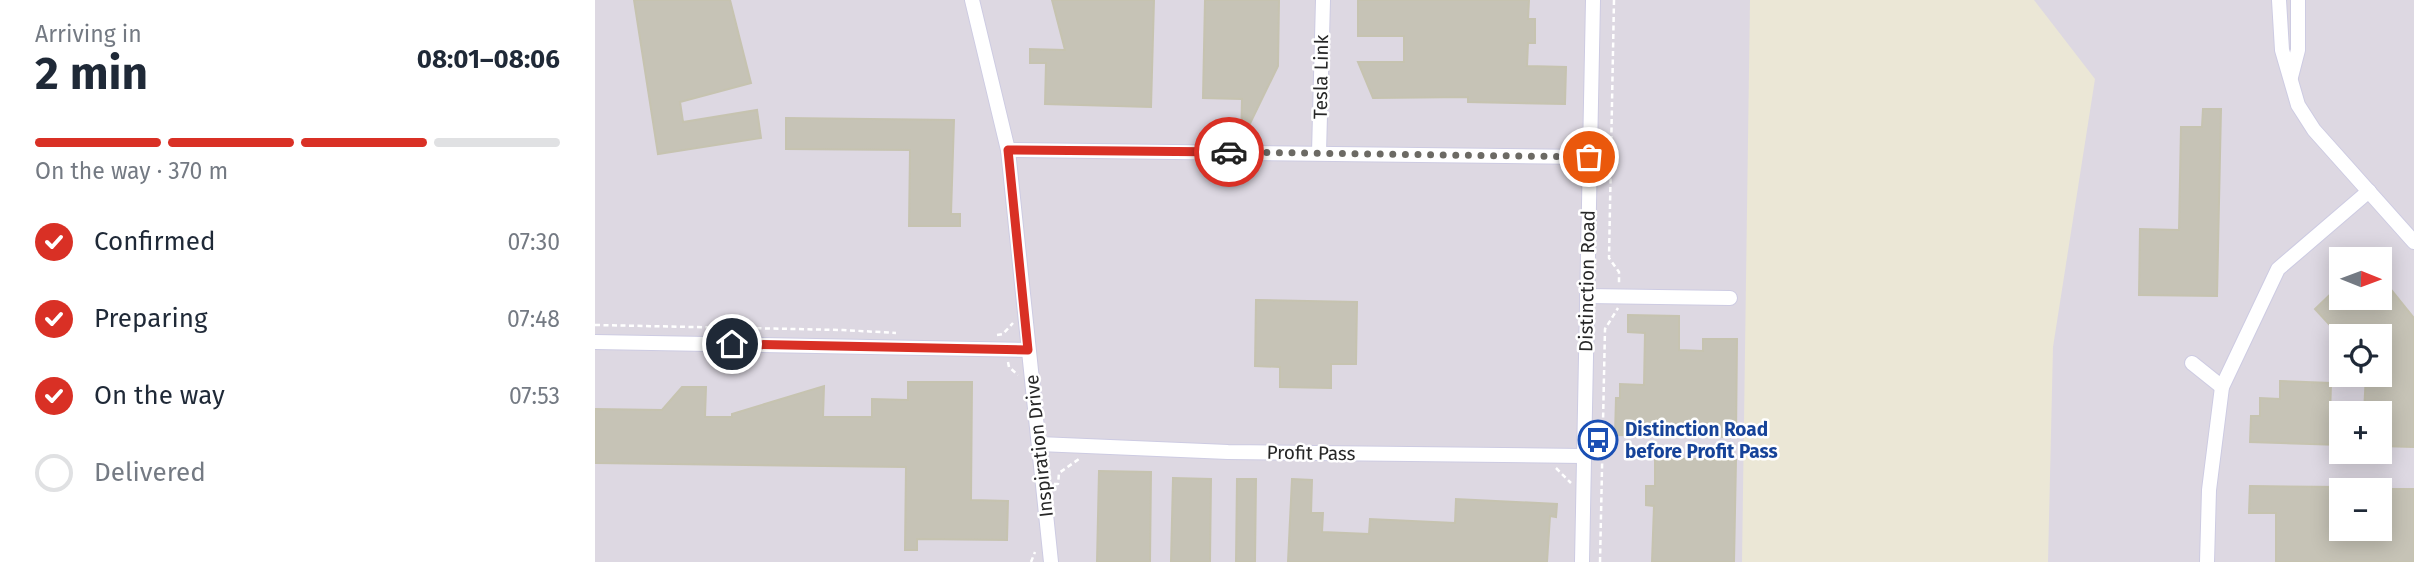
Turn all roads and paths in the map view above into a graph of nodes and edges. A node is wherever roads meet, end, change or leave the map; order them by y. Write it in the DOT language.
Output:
graph roads {
  1 [pos="972,0"];
  2 [pos="1323,0"];
  3 [pos="1593,0"];
  4 [pos="1614,0"];
  5 [pos="2279,0"];
  6 [pos="2298,0"];
  7 [pos="2291,77"];
  8 [pos="1008,150"];
  9 [pos="1319,153"];
  10 [pos="1589,157"];
  11 [pos="2368,191"];
  12 [pos="2414,242"];
  13 [pos="1587,296"];
  14 [pos="1619,296"];
  15 [pos="1730,298"];
  16 [pos="1013,322"];
  17 [pos="595,324"];
  18 [pos="902,333"];
  19 [pos="1003,334"];
  20 [pos="992,336"];
  21 [pos="595,342"];
  22 [pos="1006,350"];
  23 [pos="1028,350"];
  24 [pos="2192,363"];
  25 [pos="1019,376"];
  26 [pos="2222,387"];
  27 [pos="1039,444"];
  28 [pos="1583,456"];
  29 [pos="1037,549"];
  30 [pos="1031,562"];
  31 [pos="1051,562"];
  32 [pos="1583,562"];
  33 [pos="1600,562"];
  34 [pos="2207,562"];
  1 -- 8 [label="street, Inspiration Drive"];
  2 -- 9 [label="street, Tesla Link"];
  3 -- 10 [label="street, Distinction Road"];
  4 -- 14 [label="path"];
  5 -- 7 [label="street"];
  6 -- 7 [label="street"];
  7 -- 11 [label="street"];
  8 -- 9 [label="street"];
  8 -- 23 [label="street, Inspiration Drive"];
  9 -- 10 [label="street"];
  10 -- 13 [label="street, Distinction Road"];
  11 -- 12 [label="street"];
  11 -- 26 [label="street"];
  13 -- 14 [label="street"];
  13 -- 28 [label="street, Distinction Road"];
  14 -- 15 [label="street"];
  14 -- 33 [label="path"];
  16 -- 19 [label="path"];
  17 -- 18 [label="path"];
  19 -- 20 [label="path"];
  19 -- 22 [label="path"];
  21 -- 22 [label="street"];
  22 -- 23 [label="street"];
  22 -- 25 [label="path"];
  23 -- 27 [label="street, Inspiration Drive"];
  24 -- 26 [label="street"];
  26 -- 34 [label="street"];
  27 -- 28 [label="street, Profit Pass"];
  27 -- 31 [label="street, Inspiration Drive"];
  28 -- 32 [label="street, Distinction Road"];
  29 -- 30 [label="path"];
}
